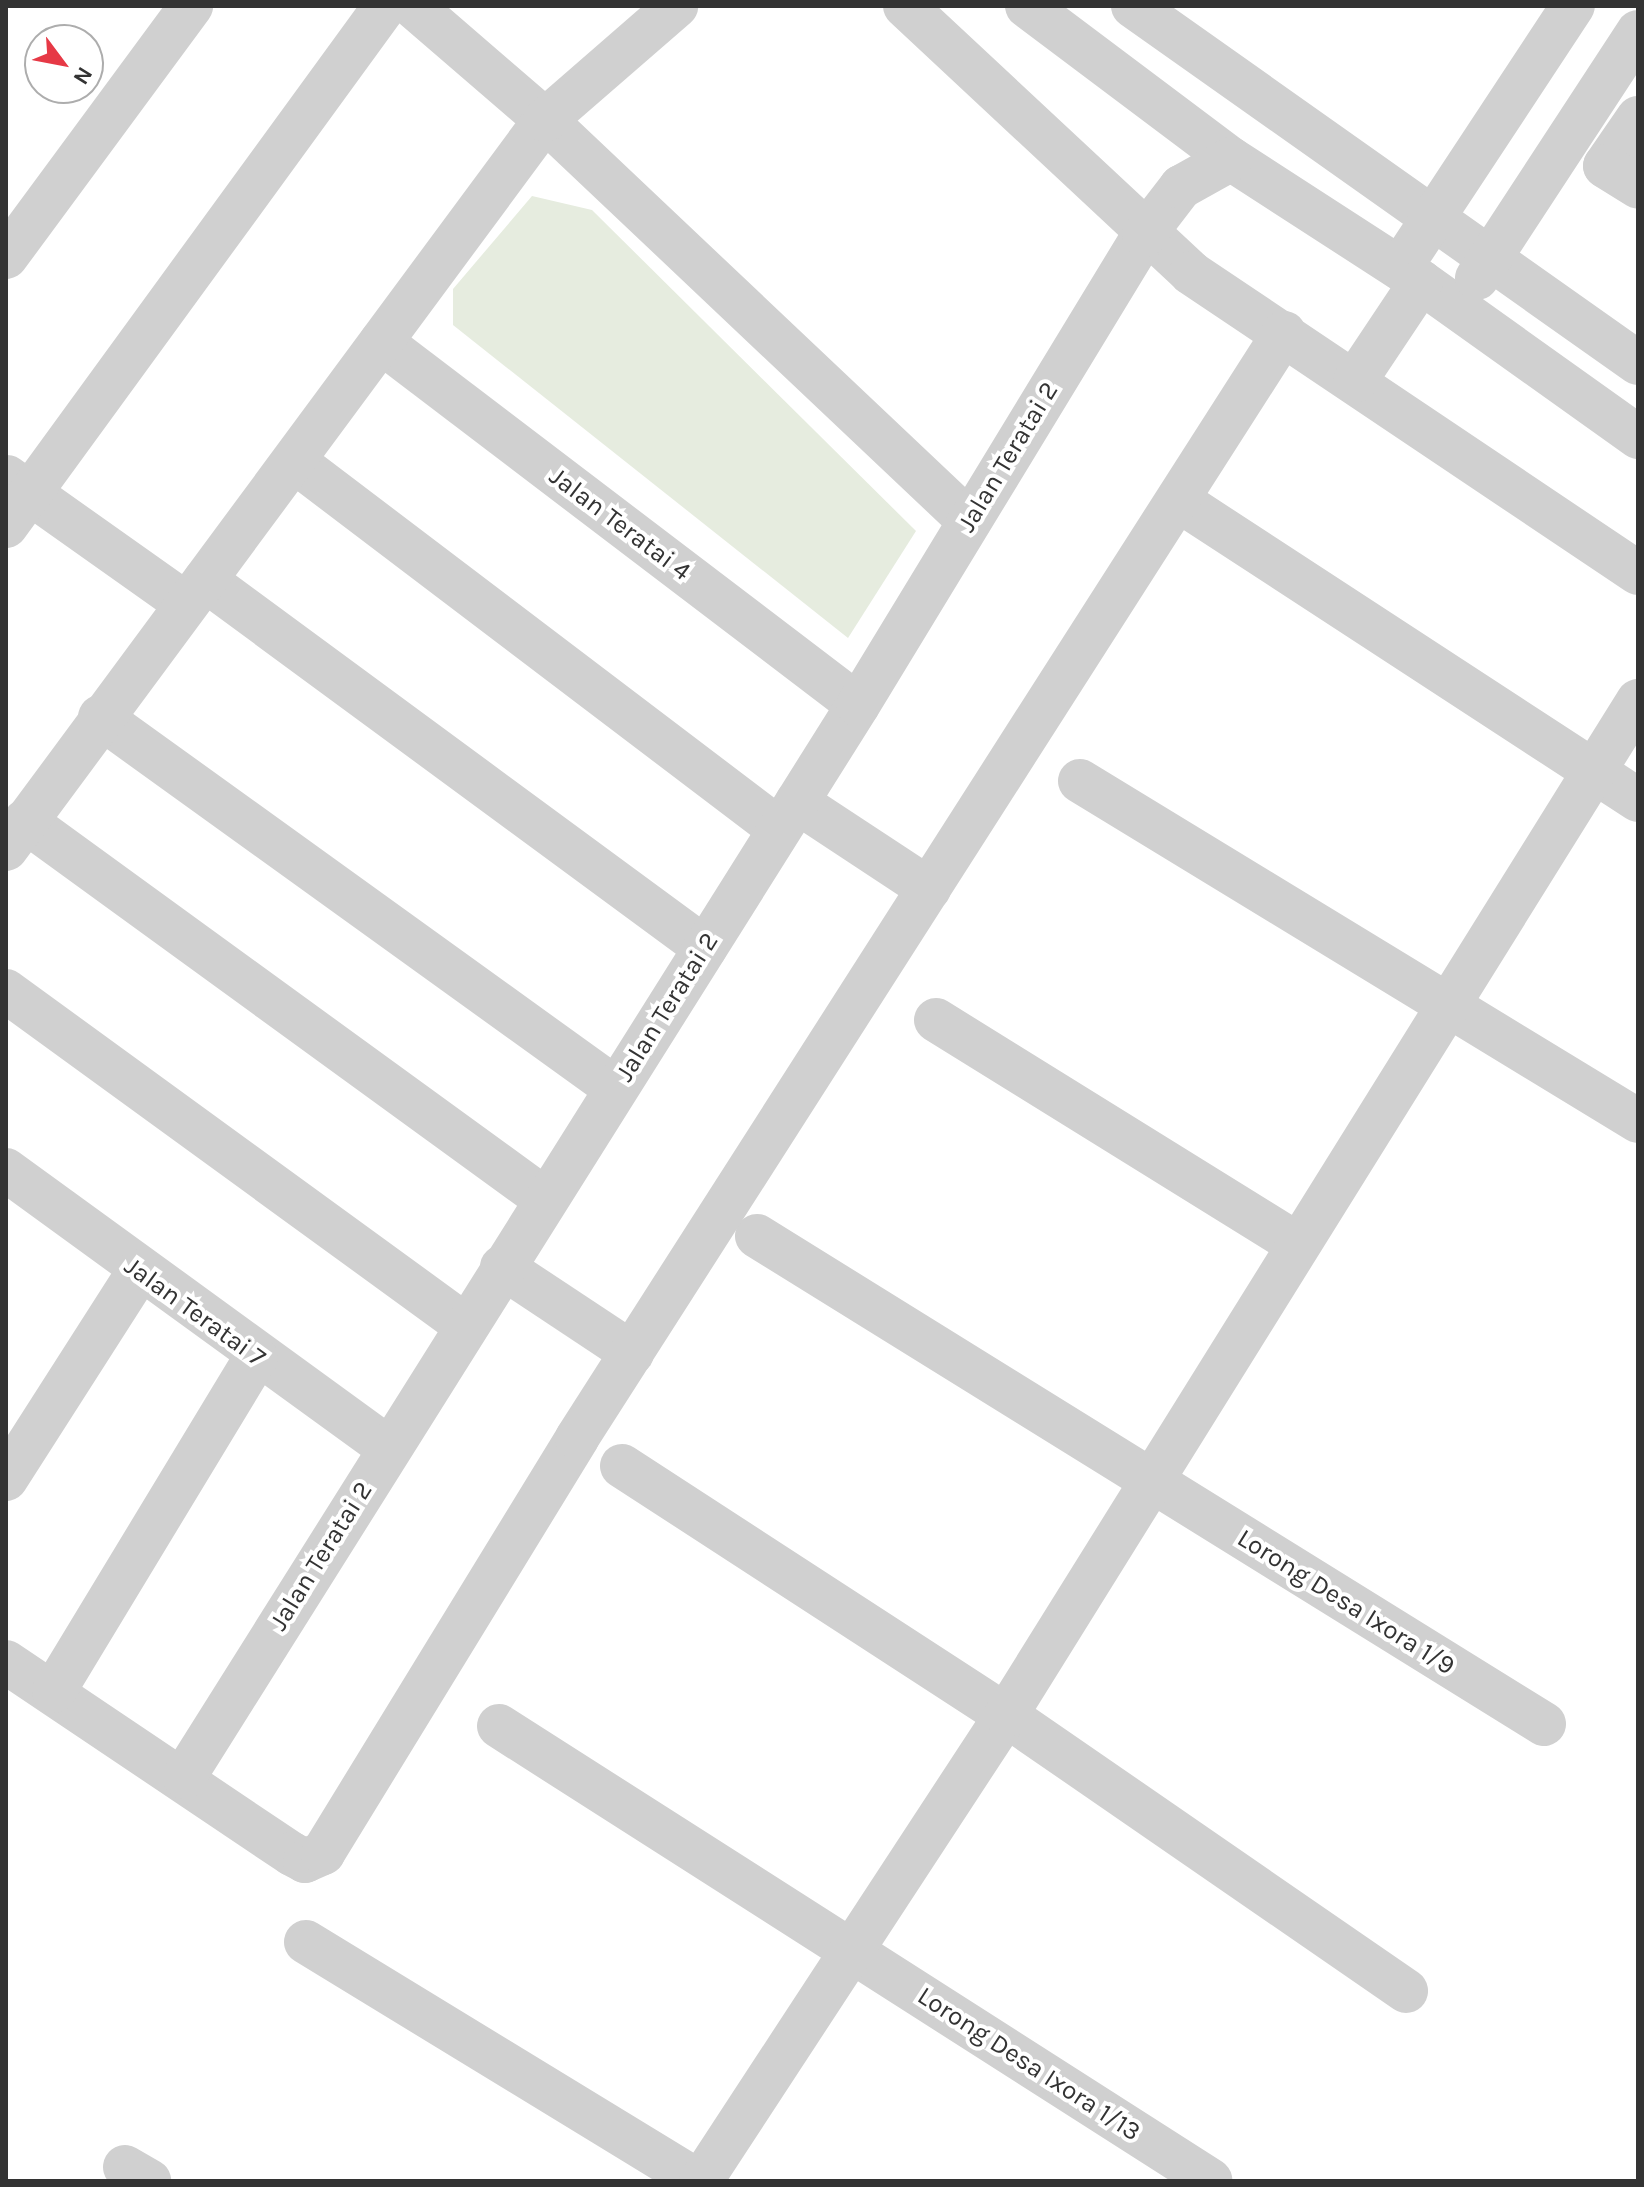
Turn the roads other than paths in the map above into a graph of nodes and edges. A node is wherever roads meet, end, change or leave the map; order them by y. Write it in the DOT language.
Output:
graph roads {
  1 [pos="191,6"];
  2 [pos="385,6"];
  3 [pos="413,6"];
  4 [pos="905,6"];
  5 [pos="1027,6"];
  6 [pos="1133,6"];
  7 [pos="1573,6"];
  8 [pos="672,7"];
  9 [pos="1638,32"];
  10 [pos="1638,118"];
  11 [pos="545,120"];
  12 [pos="1231,159"];
  13 [pos="1638,187"];
  14 [pos="1435,214"];
  15 [pos="1144,235"];
  16 [pos="1492,255"];
  17 [pos="6,257"];
  18 [pos="1411,275"];
  19 [pos="1457,308"];
  20 [pos="1284,333"];
  21 [pos="381,342"];
  22 [pos="1638,363"];
  23 [pos="1355,381"];
  24 [pos="1638,437"];
  25 [pos="294,461"];
  26 [pos="14,499"];
  27 [pos="1178,500"];
  28 [pos="969,521"];
  29 [pos="1638,573"];
  30 [pos="195,592"];
  31 [pos="1638,701"];
  32 [pos="858,705"];
  33 [pos="100,717"];
  34 [pos="1593,773"];
  35 [pos="1080,781"];
  36 [pos="1638,800"];
  37 [pos="788,816"];
  38 [pos="16,835"];
  39 [pos="929,889"];
  40 [pos="705,948"];
  41 [pos="6,991"];
  42 [pos="1447,1003"];
  43 [pos="936,1020"];
  44 [pos="615,1088"];
  45 [pos="1638,1121"];
  46 [pos="10,1180"];
  47 [pos="545,1199"];
  48 [pos="757,1236"];
  49 [pos="1295,1243"];
  50 [pos="502,1267"];
  51 [pos="139,1271"];
  52 [pos="465,1325"];
  53 [pos="632,1353"];
  54 [pos="256,1357"];
  55 [pos="388,1448"];
  56 [pos="622,1466"];
  57 [pos="6,1479"];
  58 [pos="1149,1480"];
  59 [pos="6,1662"];
  60 [pos="54,1691"];
  61 [pos="1006,1715"];
  62 [pos="1544,1724"];
  63 [pos="499,1726"];
  64 [pos="184,1777"];
  65 [pos="306,1942"];
  66 [pos="849,1948"];
  67 [pos="1406,1991"];
  68 [pos="1210,2180"];
  69 [pos="700,2181"];
  1 -- 17 [label="street"];
  2 -- 26 [label="street"];
  3 -- 11 [label="street"];
  4 -- 15 [label="street"];
  5 -- 12 [label="street"];
  6 -- 14 [label="street"];
  7 -- 14 [label="street"];
  8 -- 11 [label="street"];
  9 -- 16 [label="street"];
  10 -- 13 [label="street"];
  11 -- 21 [label="street"];
  11 -- 28 [label="street"];
  12 -- 15 [label="street, Jalan Teratai 2"];
  12 -- 18 [label="street"];
  14 -- 16 [label="street"];
  14 -- 18 [label="street"];
  15 -- 20 [label="street"];
  15 -- 28 [label="street, Jalan Teratai 2"];
  16 -- 19 [label="street"];
  16 -- 22 [label="street"];
  18 -- 19 [label="street"];
  18 -- 23 [label="street"];
  19 -- 24 [label="street"];
  20 -- 23 [label="street"];
  20 -- 27 [label="street"];
  21 -- 25 [label="street"];
  21 -- 32 [label="street, Jalan Teratai 4"];
  23 -- 29 [label="street"];
  25 -- 30 [label="street"];
  25 -- 37 [label="street"];
  26 -- 30 [label="street"];
  27 -- 34 [label="street"];
  27 -- 39 [label="street"];
  28 -- 32 [label="street, Jalan Teratai 2"];
  30 -- 33 [label="street"];
  30 -- 40 [label="street"];
  31 -- 34 [label="street"];
  32 -- 37 [label="street, Jalan Teratai 2"];
  33 -- 38 [label="street"];
  33 -- 44 [label="street"];
  34 -- 36 [label="street"];
  34 -- 42 [label="street"];
  35 -- 42 [label="street"];
  37 -- 39 [label="street"];
  37 -- 40 [label="street, Jalan Teratai 2"];
  38 -- 47 [label="street"];
  39 -- 53 [label="street"];
  40 -- 44 [label="street, Jalan Teratai 2"];
  41 -- 52 [label="street"];
  42 -- 45 [label="street"];
  42 -- 49 [label="street"];
  43 -- 49 [label="street"];
  44 -- 47 [label="street, Jalan Teratai 2"];
  46 -- 51 [label="street, Jalan Teratai 7"];
  47 -- 50 [label="street, Jalan Teratai 2"];
  48 -- 58 [label="street, Lorong Desa Ixora 1/9"];
  49 -- 58 [label="street"];
  50 -- 52 [label="street, Jalan Teratai 2"];
  50 -- 53 [label="street"];
  51 -- 54 [label="street, Jalan Teratai 7"];
  51 -- 57 [label="street"];
  52 -- 55 [label="street, Jalan Teratai 2"];
  53 -- 64 [label="street"];
  54 -- 55 [label="street, Jalan Teratai 7"];
  54 -- 60 [label="street"];
  55 -- 64 [label="street, Jalan Teratai 2"];
  56 -- 61 [label="street"];
  58 -- 61 [label="street"];
  58 -- 62 [label="street, Lorong Desa Ixora 1/9"];
  59 -- 60 [label="street"];
  60 -- 64 [label="street"];
  61 -- 66 [label="street"];
  61 -- 67 [label="street"];
  63 -- 66 [label="street, Lorong Desa Ixora 1/13"];
  65 -- 69 [label="street"];
  66 -- 68 [label="street, Lorong Desa Ixora 1/13"];
  66 -- 69 [label="street"];
}
